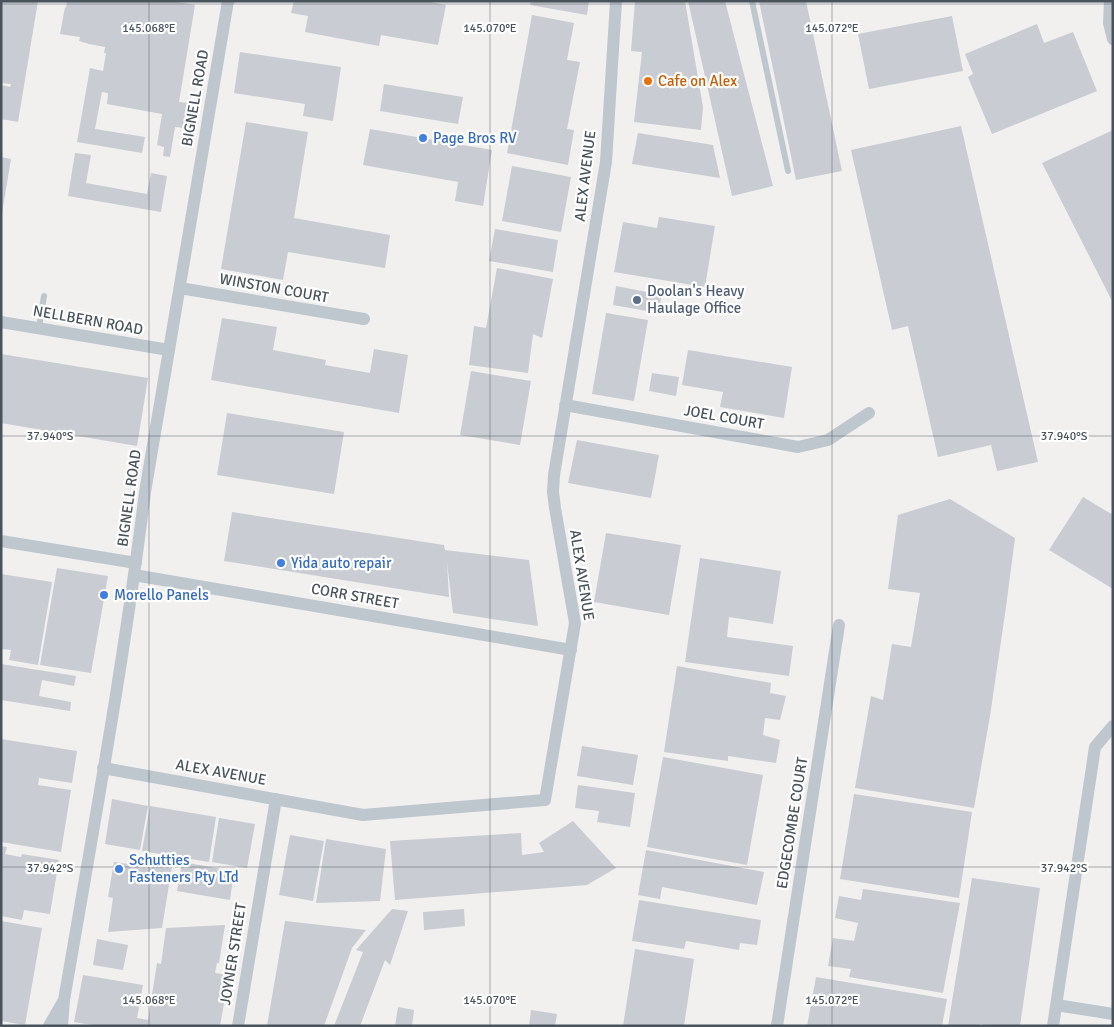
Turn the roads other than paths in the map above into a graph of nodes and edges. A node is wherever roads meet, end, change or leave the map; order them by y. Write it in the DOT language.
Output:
graph roads {
  1 [pos="228,1"];
  2 [pos="616,1"];
  3 [pos="752,1"];
  4 [pos="1110,1"];
  5 [pos="1113,39"];
  6 [pos="788,171"];
  7 [pos="180,288"];
  8 [pos="44,296"];
  9 [pos="364,319"];
  10 [pos="1,322"];
  11 [pos="39,328"];
  12 [pos="169,350"];
  13 [pos="566,406"];
  14 [pos="869,413"];
  15 [pos="1,541"];
  16 [pos="135,569"];
  17 [pos="839,625"];
  18 [pos="571,650"];
  19 [pos="1113,726"];
  20 [pos="103,768"];
  21 [pos="276,799"];
  22 [pos="64,1000"];
  23 [pos="1056,1005"];
  24 [pos="1113,1014"];
  25 [pos="49,1026"];
  26 [pos="62,1026"];
  27 [pos="238,1026"];
  28 [pos="777,1026"];
  29 [pos="1053,1026"];
  1 -- 7 [label="street, BIGNELL ROAD"];
  2 -- 13 [label="street, ALEX AVENUE"];
  3 -- 6 [label="lane"];
  4 -- 5 [label="street"];
  7 -- 9 [label="street, WINSTON COURT"];
  7 -- 12 [label="street, BIGNELL ROAD"];
  8 -- 11 [label="lane"];
  10 -- 11 [label="street, NELLBERN ROAD"];
  11 -- 12 [label="street, NELLBERN ROAD"];
  12 -- 16 [label="street, BIGNELL ROAD"];
  13 -- 14 [label="street, JOEL COURT"];
  13 -- 18 [label="street, ALEX AVENUE"];
  15 -- 16 [label="street, CORR STREET"];
  16 -- 18 [label="street, CORR STREET"];
  16 -- 20 [label="street, BIGNELL ROAD"];
  17 -- 28 [label="street, EDGECOMBE COURT"];
  18 -- 21 [label="street, ALEX AVENUE"];
  19 -- 23 [label="street"];
  20 -- 21 [label="street, ALEX AVENUE"];
  20 -- 22 [label="street, BIGNELL ROAD"];
  21 -- 27 [label="street, JOYNER STREET"];
  22 -- 25 [label="street, BIGNELL ROAD"];
  22 -- 26 [label="street, BIGNELL ROAD"];
  23 -- 24 [label="street"];
  23 -- 29 [label="street"];
}
